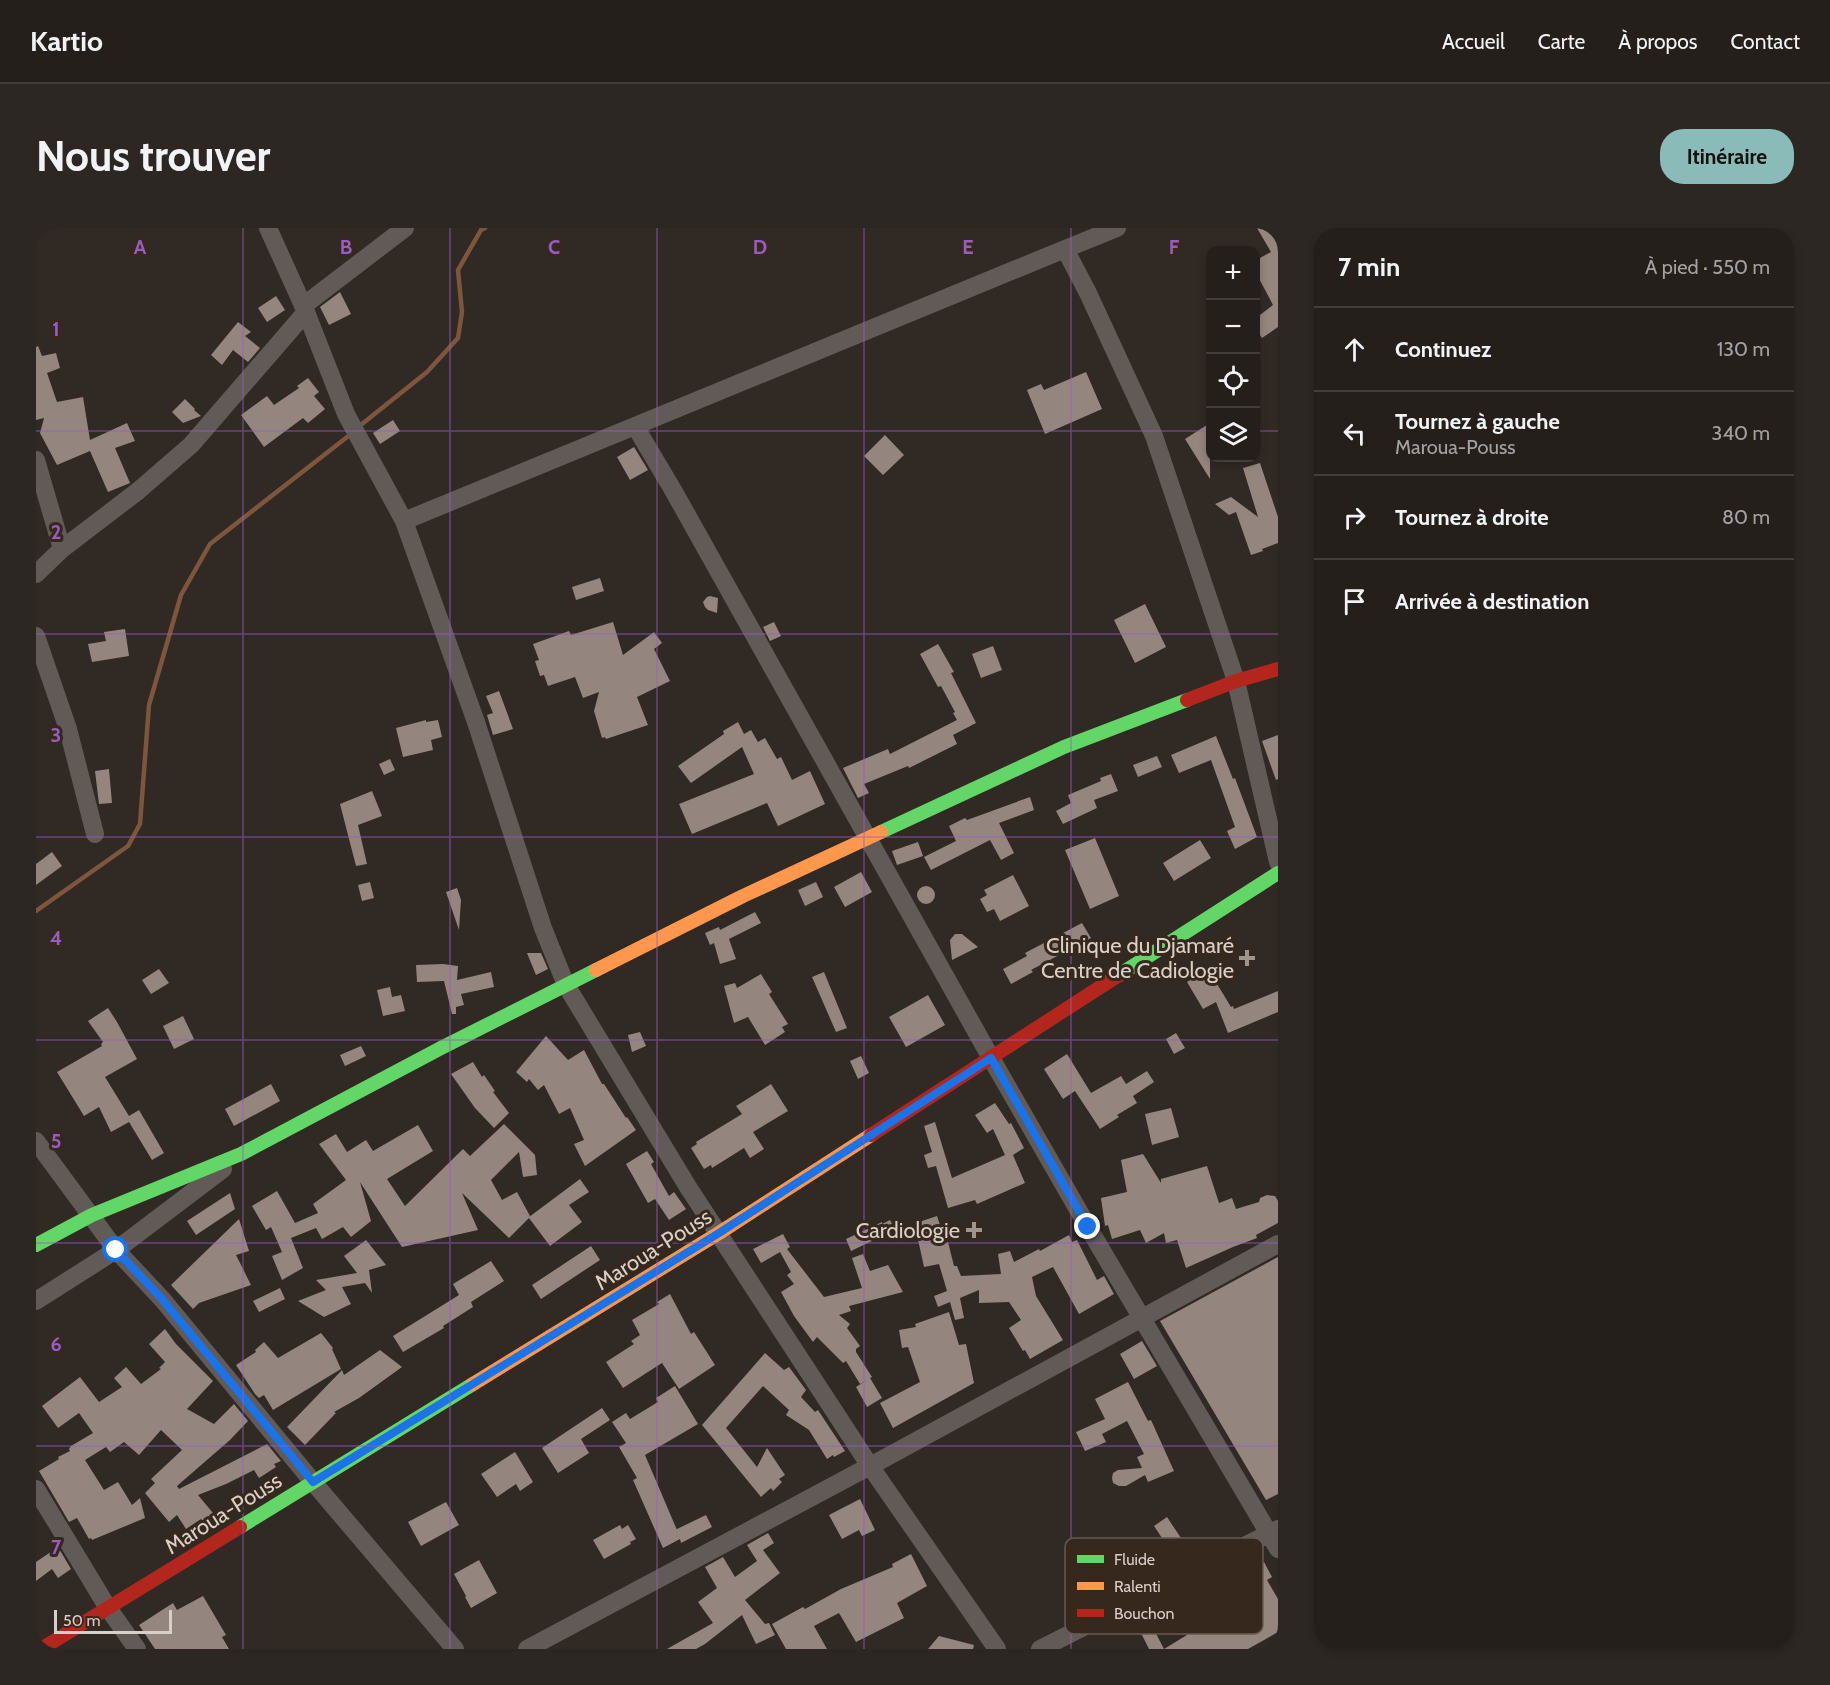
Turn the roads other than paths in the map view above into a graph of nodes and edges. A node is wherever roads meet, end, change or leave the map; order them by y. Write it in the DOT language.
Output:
graph roads {
  1 [pos="268,228"];
  2 [pos="405,228"];
  3 [pos="1118,228"];
  4 [pos="1065,249"];
  5 [pos="305,309"];
  6 [pos="635,426"];
  7 [pos="36,460"];
  8 [pos="404,521"];
  9 [pos="62,549"];
  10 [pos="36,574"];
  11 [pos="36,636"];
  12 [pos="1278,669"];
  13 [pos="1236,681"];
  14 [pos="95,834"];
  15 [pos="869,838"];
  16 [pos="1278,862"];
  17 [pos="1278,873"];
  18 [pos="566,985"];
  19 [pos="991,1058"];
  20 [pos="36,1141"];
  21 [pos="241,1154"];
  22 [pos="92,1215"];
  23 [pos="719,1233"];
  24 [pos="1278,1244"];
  25 [pos="36,1245"];
  26 [pos="116,1250"];
  27 [pos="36,1301"];
  28 [pos="1141,1318"];
  29 [pos="870,1466"];
  30 [pos="313,1482"];
  31 [pos="36,1489"];
  32 [pos="1274,1531"];
  33 [pos="1260,1538"];
  34 [pos="1278,1549"];
  35 [pos="108,1608"];
  36 [pos="1070,1634"];
  37 [pos="41,1649"];
  38 [pos="137,1649"];
  39 [pos="454,1649"];
  40 [pos="527,1649"];
  41 [pos="997,1649"];
  42 [pos="1040,1649"];
  1 -- 5 [label="street"];
  2 -- 5 [label="street"];
  3 -- 4 [label="street"];
  4 -- 6 [label="street"];
  4 -- 13 [label="street"];
  5 -- 8 [label="street"];
  5 -- 9 [label="street"];
  6 -- 8 [label="street"];
  6 -- 15 [label="street"];
  7 -- 9 [label="street"];
  8 -- 18 [label="street"];
  9 -- 10 [label="street"];
  11 -- 14 [label="street"];
  12 -- 13 [label="main road"];
  13 -- 15 [label="main road"];
  13 -- 16 [label="street"];
  15 -- 18 [label="main road"];
  15 -- 19 [label="street"];
  17 -- 19 [label="main road, Maroua-Pouss"];
  18 -- 21 [label="main road"];
  18 -- 23 [label="street"];
  19 -- 23 [label="main road, Maroua-Pouss"];
  19 -- 28 [label="street"];
  20 -- 22 [label="street"];
  21 -- 22 [label="main road"];
  21 -- 26 [label="street"];
  22 -- 25 [label="main road"];
  22 -- 26 [label="street"];
  23 -- 29 [label="street"];
  23 -- 30 [label="main road, Maroua-Pouss"];
  24 -- 28 [label="street"];
  26 -- 27 [label="street"];
  26 -- 30 [label="street"];
  28 -- 29 [label="street"];
  28 -- 32 [label="street"];
  29 -- 40 [label="street"];
  29 -- 41 [label="street"];
  30 -- 35 [label="main road, Maroua-Pouss"];
  30 -- 39 [label="street"];
  31 -- 35 [label="street"];
  32 -- 33 [label="street"];
  32 -- 34 [label="street"];
  35 -- 37 [label="main road, Maroua-Pouss"];
  35 -- 38 [label="street"];
  36 -- 42 [label="street"];
}
